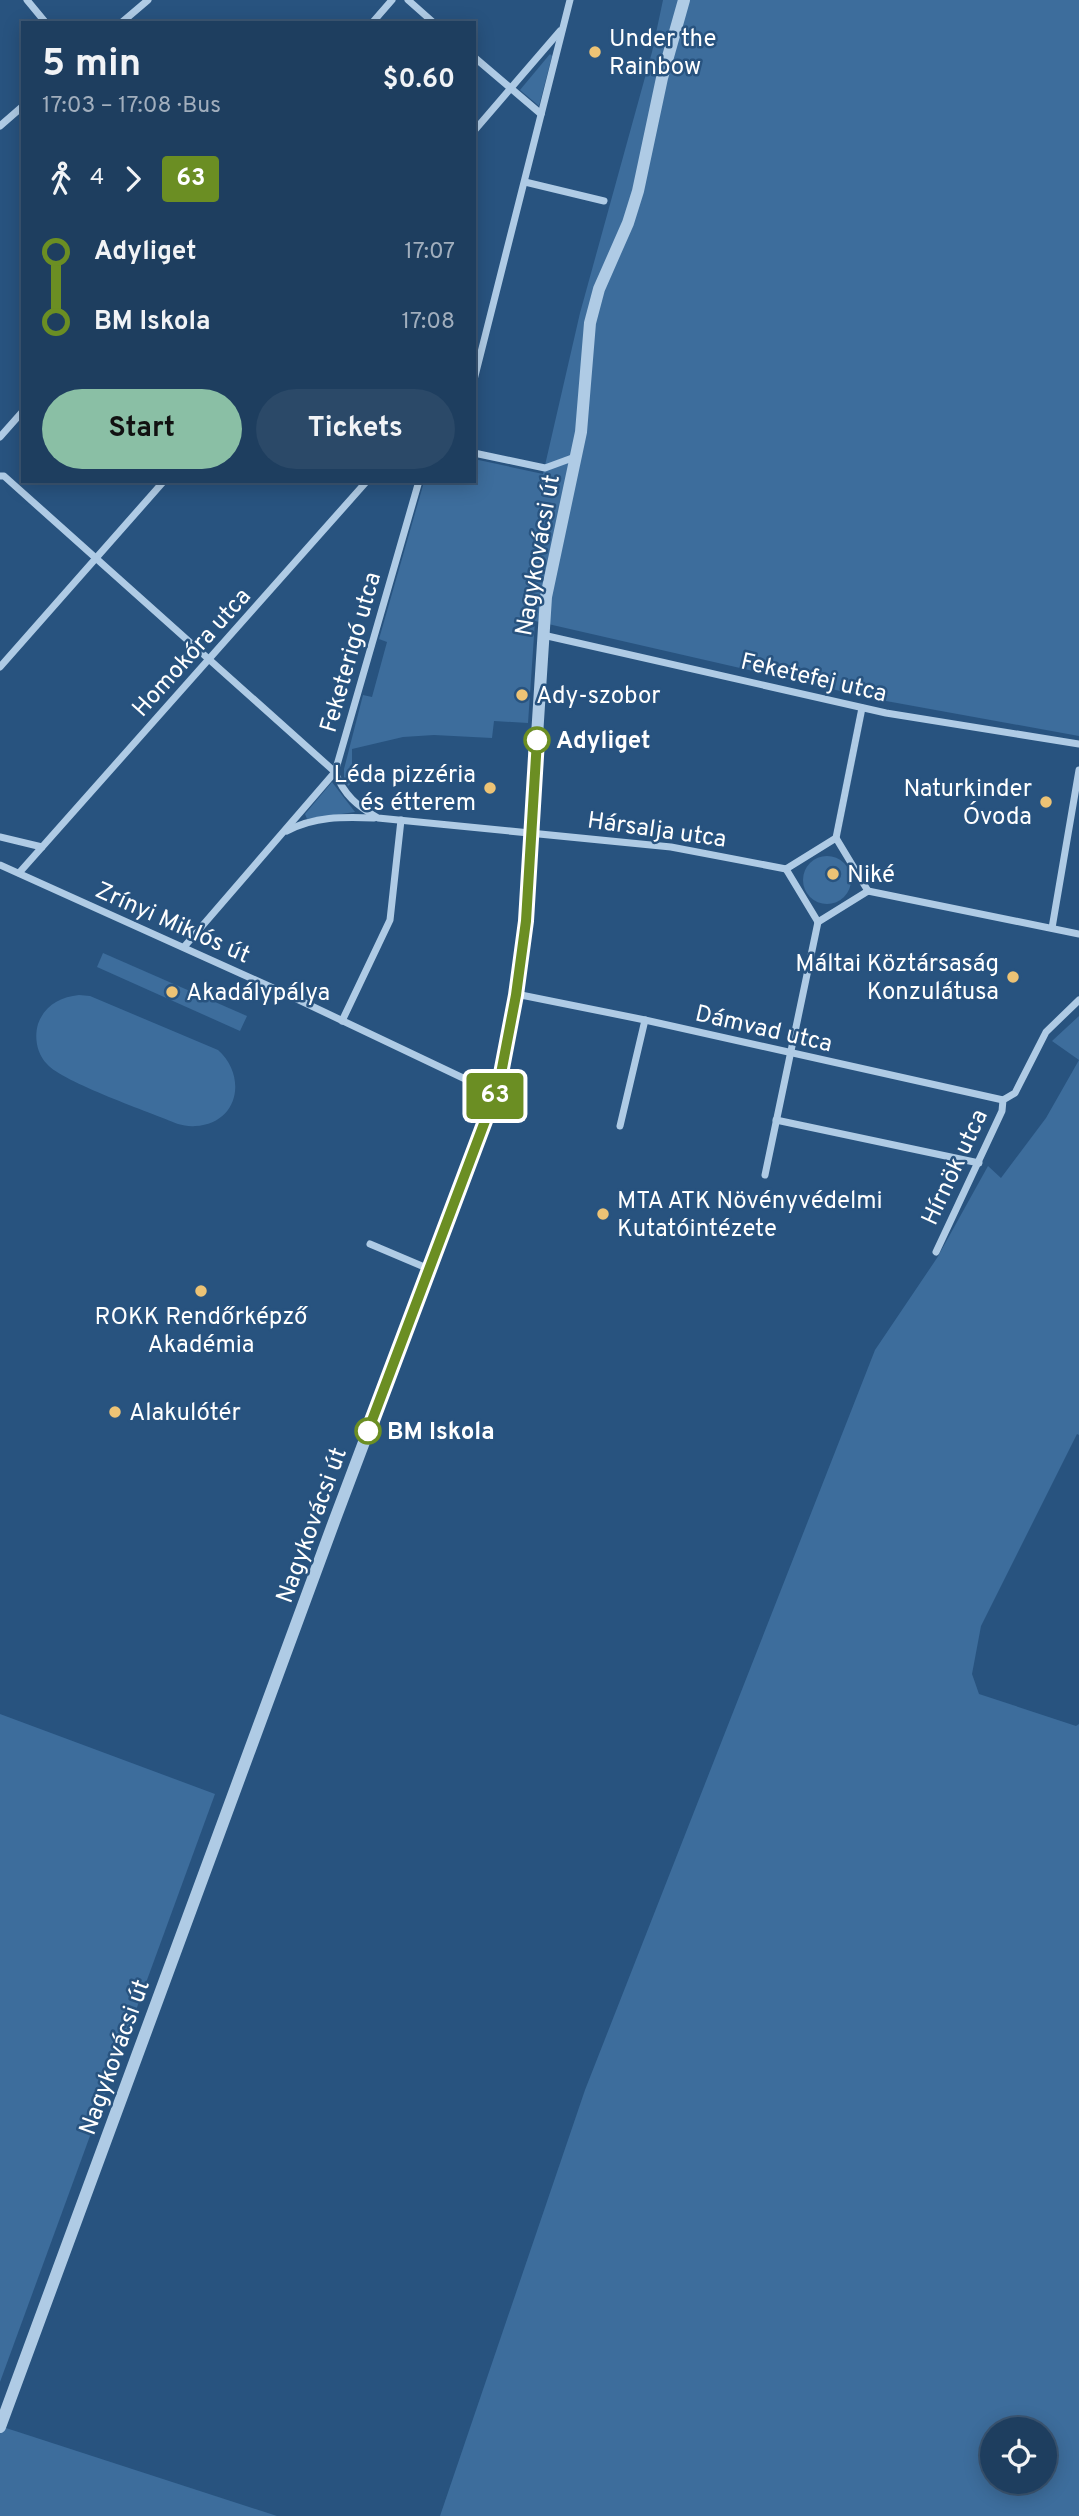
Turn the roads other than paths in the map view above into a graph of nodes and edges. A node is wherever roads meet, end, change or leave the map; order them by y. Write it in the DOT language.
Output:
graph roads {
  1 [pos="27,0"];
  2 [pos="148,0"];
  3 [pos="392,0"];
  4 [pos="408,0"];
  5 [pos="570,0"];
  6 [pos="684,0"];
  7 [pos="44,21"];
  8 [pos="123,21"];
  9 [pos="374,21"];
  10 [pos="432,21"];
  11 [pos="563,28"];
  12 [pos="476,59"];
  13 [pos="511,89"];
  14 [pos="21,108"];
  15 [pos="541,114"];
  16 [pos="0,126"];
  17 [pos="476,129"];
  18 [pos="525,182"];
  19 [pos="604,201"];
  20 [pos="476,369"];
  21 [pos="21,413"];
  22 [pos="2,430"];
  23 [pos="476,453"];
  24 [pos="576,457"];
  25 [pos="0,468"];
  26 [pos="2,476"];
  27 [pos="162,483"];
  28 [pos="365,483"];
  29 [pos="418,483"];
  30 [pos="95,559"];
  31 [pos="542,635"];
  32 [pos="209,661"];
  33 [pos="0,667"];
  34 [pos="862,708"];
  35 [pos="1079,744"];
  36 [pos="1079,770"];
  37 [pos="335,772"];
  38 [pos="378,818"];
  39 [pos="401,820"];
  40 [pos="527,831"];
  41 [pos="282,835"];
  42 [pos="0,837"];
  43 [pos="836,838"];
  44 [pos="42,847"];
  45 [pos="0,864"];
  46 [pos="786,869"];
  47 [pos="19,873"];
  48 [pos="868,891"];
  49 [pos="818,922"];
  50 [pos="1052,928"];
  51 [pos="1079,934"];
  52 [pos="184,947"];
  53 [pos="516,995"];
  54 [pos="1079,1000"];
  55 [pos="645,1020"];
  56 [pos="342,1021"];
  57 [pos="790,1054"];
  58 [pos="502,1090"];
  59 [pos="1003,1100"];
  60 [pos="776,1120"];
  61 [pos="620,1126"];
  62 [pos="979,1163"];
  63 [pos="765,1175"];
  64 [pos="370,1244"];
  65 [pos="936,1252"];
  66 [pos="429,1269"];
  67 [pos="1,2422"];
  1 -- 7 [label="street"];
  2 -- 8 [label="street"];
  3 -- 9 [label="street"];
  4 -- 10 [label="street"];
  5 -- 11 [label="street"];
  6 -- 24 [label="street, Nagykovácsi út"];
  11 -- 13 [label="street"];
  11 -- 15 [label="street"];
  12 -- 13 [label="street"];
  13 -- 15 [label="street"];
  13 -- 17 [label="street"];
  14 -- 16 [label="street"];
  15 -- 18 [label="street"];
  18 -- 19 [label="street"];
  18 -- 20 [label="street"];
  21 -- 22 [label="street"];
  23 -- 24 [label="street"];
  24 -- 31 [label="street, Nagykovácsi út"];
  25 -- 26 [label="street"];
  26 -- 30 [label="street"];
  27 -- 30 [label="street"];
  28 -- 32 [label="street, Homokóra utca"];
  29 -- 37 [label="street, Feketerigó utca"];
  30 -- 32 [label="street"];
  30 -- 33 [label="street"];
  31 -- 34 [label="street, Feketefej utca"];
  31 -- 40 [label="street, Nagykovácsi út"];
  32 -- 37 [label="street"];
  32 -- 44 [label="street, Homokóra utca"];
  34 -- 35 [label="street, Feketefej utca"];
  34 -- 43 [label="street"];
  36 -- 50 [label="street"];
  37 -- 38 [label="street"];
  37 -- 41 [label="street, Feketerigó utca"];
  38 -- 39 [label="street, Hársalja utca"];
  38 -- 41 [label="street, Hársalja utca"];
  39 -- 40 [label="street, Hársalja utca"];
  39 -- 56 [label="street"];
  40 -- 46 [label="street, Hársalja utca"];
  40 -- 53 [label="street, Nagykovácsi út"];
  41 -- 52 [label="street, Feketerigó utca"];
  42 -- 44 [label="street"];
  43 -- 46 [label="street"];
  43 -- 48 [label="street"];
  44 -- 47 [label="street, Homokóra utca"];
  45 -- 47 [label="street, Zrínyi Miklós út"];
  46 -- 49 [label="street"];
  47 -- 52 [label="street, Zrínyi Miklós út"];
  48 -- 49 [label="street"];
  48 -- 50 [label="street"];
  49 -- 57 [label="street"];
  50 -- 51 [label="street"];
  52 -- 56 [label="street, Zrínyi Miklós út"];
  53 -- 55 [label="street, Dámvad utca"];
  53 -- 58 [label="street, Nagykovácsi út"];
  54 -- 59 [label="street, Hírnök utca"];
  55 -- 57 [label="street, Dámvad utca"];
  55 -- 61 [label="street"];
  56 -- 58 [label="street, Zrínyi Miklós út"];
  57 -- 59 [label="street, Dámvad utca"];
  57 -- 60 [label="street"];
  58 -- 66 [label="street, Nagykovácsi út"];
  59 -- 62 [label="street, Hírnök utca"];
  60 -- 62 [label="street"];
  60 -- 63 [label="street"];
  62 -- 65 [label="street, Hírnök utca"];
  64 -- 66 [label="street"];
  66 -- 67 [label="street, Nagykovácsi út"];
}
